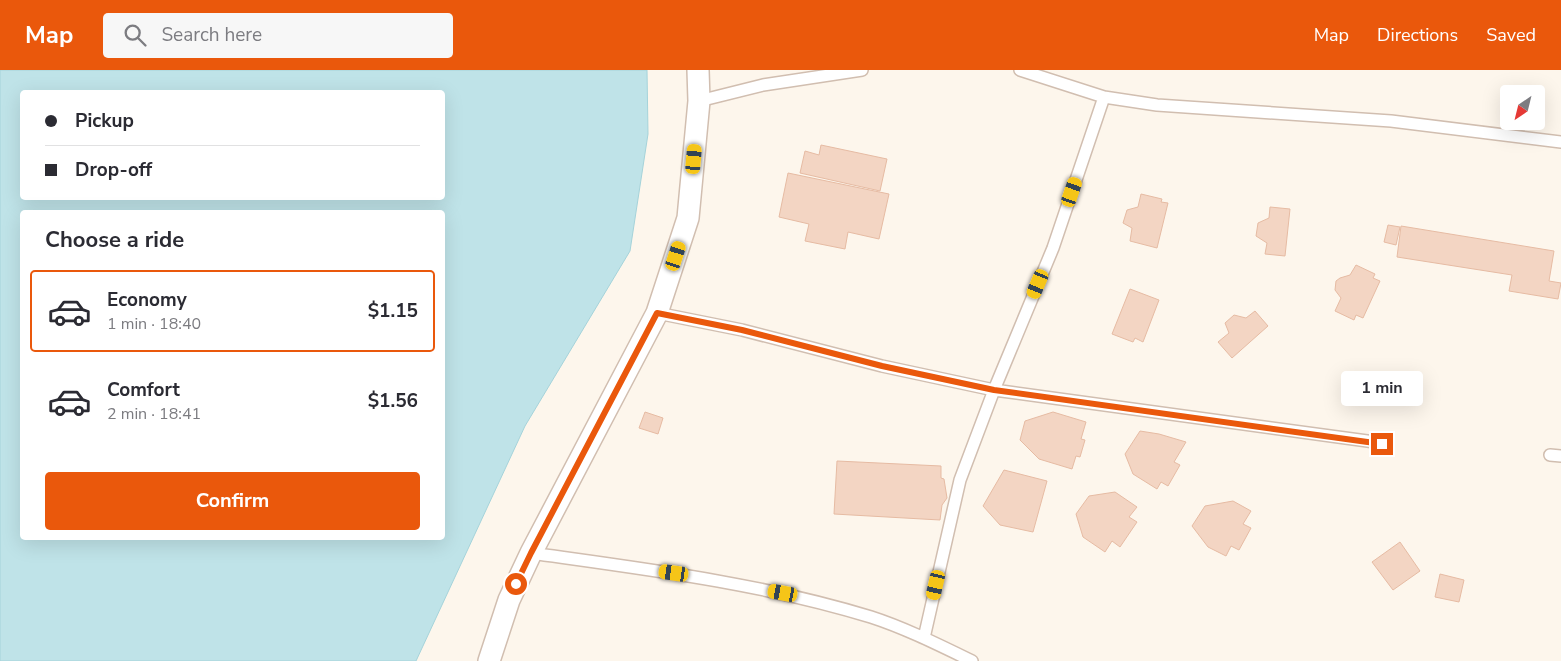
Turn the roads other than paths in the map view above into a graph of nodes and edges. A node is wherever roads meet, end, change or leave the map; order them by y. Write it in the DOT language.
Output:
graph roads {
  1 [pos="698,70"];
  2 [pos="862,70"];
  3 [pos="1020,70"];
  4 [pos="1104,97"];
  5 [pos="699,100"];
  6 [pos="1561,142"];
  7 [pos="657,313"];
  8 [pos="994,390"];
  9 [pos="1382,444"];
  10 [pos="531,553"];
  11 [pos="924,638"];
  12 [pos="489,661"];
  13 [pos="972,661"];
  1 -- 5 [label="street"];
  2 -- 5 [label="lane"];
  3 -- 4 [label="lane"];
  4 -- 6 [label="lane"];
  4 -- 8 [label="lane"];
  5 -- 7 [label="street"];
  7 -- 8 [label="lane"];
  7 -- 10 [label="street"];
  8 -- 9 [label="lane"];
  8 -- 11 [label="lane"];
  10 -- 11 [label="lane"];
  10 -- 12 [label="street"];
  11 -- 13 [label="lane"];
}
